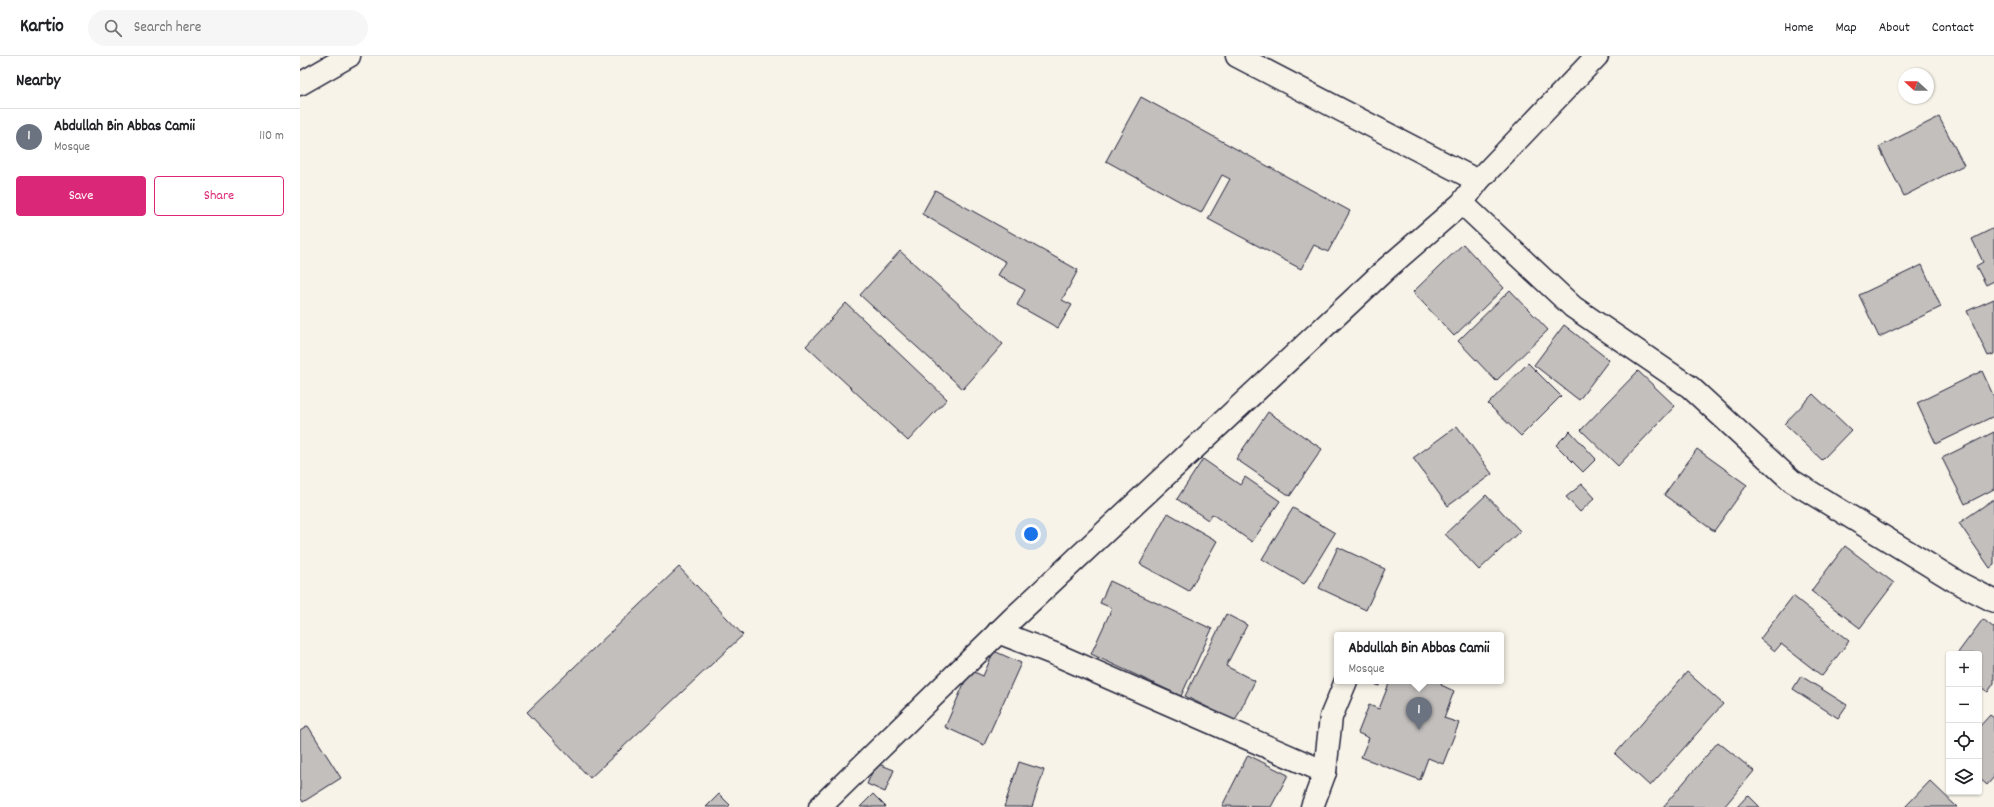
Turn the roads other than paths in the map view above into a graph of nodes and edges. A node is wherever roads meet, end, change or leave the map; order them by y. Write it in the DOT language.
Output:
graph roads {
  1 [pos="349,56"];
  2 [pos="1236,56"];
  3 [pos="1597,56"];
  4 [pos="300,84"];
  5 [pos="1478,181"];
  6 [pos="1462,203"];
  7 [pos="1994,601"];
  8 [pos="998,632"];
  9 [pos="1345,684"];
  10 [pos="1325,772"];
  11 [pos="820,807"];
  12 [pos="1312,807"];
  1 -- 4 [label="street"];
  2 -- 5 [label="street"];
  3 -- 5 [label="street"];
  5 -- 6 [label="street"];
  6 -- 7 [label="street"];
  6 -- 8 [label="street"];
  8 -- 10 [label="street"];
  8 -- 11 [label="street"];
  9 -- 10 [label="street"];
  10 -- 12 [label="street"];
}
